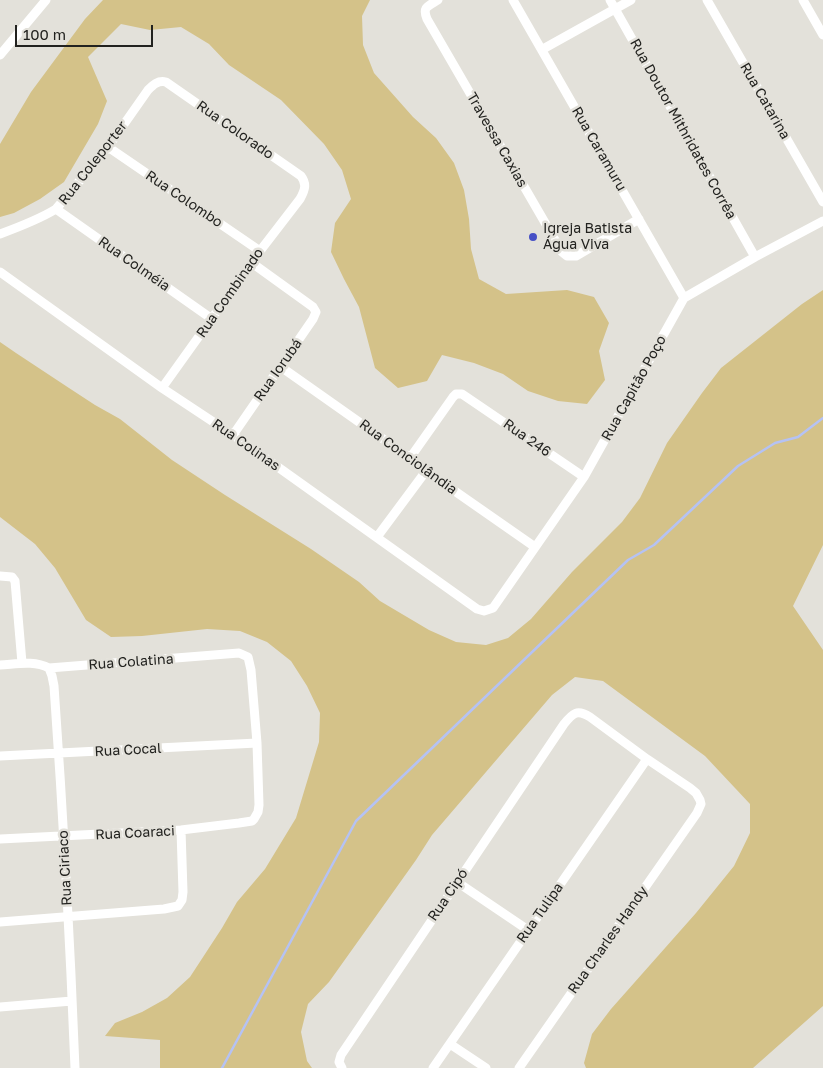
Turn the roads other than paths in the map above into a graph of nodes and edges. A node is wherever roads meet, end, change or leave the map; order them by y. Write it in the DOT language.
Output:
graph roads {
  1 [pos="46,0"];
  2 [pos="438,0"];
  3 [pos="513,0"];
  4 [pos="610,0"];
  5 [pos="631,0"];
  6 [pos="707,0"];
  7 [pos="803,0"];
  8 [pos="615,9"];
  9 [pos="823,35"];
  10 [pos="542,49"];
  11 [pos="0,56"];
  12 [pos="148,90"];
  13 [pos="108,148"];
  14 [pos="300,199"];
  15 [pos="823,202"];
  16 [pos="56,209"];
  17 [pos="639,219"];
  18 [pos="823,221"];
  19 [pos="0,234"];
  20 [pos="260,251"];
  21 [pos="755,257"];
  22 [pos="252,263"];
  23 [pos="0,272"];
  24 [pos="684,298"];
  25 [pos="212,319"];
  26 [pos="281,367"];
  27 [pos="162,388"];
  28 [pos="233,435"];
  29 [pos="410,458"];
  30 [pos="426,471"];
  31 [pos="584,477"];
  32 [pos="377,537"];
  33 [pos="535,547"];
  34 [pos="0,576"];
  35 [pos="493,608"];
  36 [pos="22,663"];
  37 [pos="0,665"];
  38 [pos="49,668"];
  39 [pos="256,743"];
  40 [pos="59,753"];
  41 [pos="0,756"];
  42 [pos="646,759"];
  43 [pos="180,830"];
  44 [pos="63,837"];
  45 [pos="0,839"];
  46 [pos="457,882"];
  47 [pos="68,917"];
  48 [pos="0,922"];
  49 [pos="528,930"];
  50 [pos="72,1001"];
  51 [pos="0,1007"];
  52 [pos="450,1044"];
  53 [pos="75,1068"];
  54 [pos="342,1068"];
  55 [pos="433,1068"];
  56 [pos="486,1068"];
  57 [pos="519,1068"];
  1 -- 11 [label="street"];
  2 -- 17 [label="street, Travessa Caxias"];
  3 -- 10 [label="street, Rua Caramuru"];
  4 -- 8 [label="street, Rua Doutor Mithridates Corrêa"];
  5 -- 8 [label="street"];
  6 -- 15 [label="street, Rua Catarina"];
  7 -- 9 [label="street"];
  8 -- 10 [label="street"];
  8 -- 21 [label="street, Rua Doutor Mithridates Corrêa"];
  10 -- 17 [label="street, Rua Caramuru"];
  12 -- 13 [label="street, Rua Coleporter"];
  12 -- 14 [label="street, Rua Colorado"];
  13 -- 16 [label="street, Rua Coleporter"];
  13 -- 20 [label="street, Rua Colombo"];
  14 -- 20 [label="street, Rua Combinado"];
  16 -- 19 [label="street, Rua Coleporter"];
  16 -- 25 [label="street, Rua Colméia"];
  17 -- 24 [label="street, Rua Caramuru"];
  18 -- 21 [label="street"];
  20 -- 22 [label="street, Rua Combinado"];
  21 -- 24 [label="street"];
  22 -- 25 [label="street, Rua Combinado"];
  22 -- 26 [label="street, Rua Iorubá"];
  23 -- 27 [label="street, Rua Colinas"];
  24 -- 31 [label="street, Rua Capitão Poço"];
  25 -- 27 [label="street, Rua Combinado"];
  26 -- 28 [label="street, Rua Iorubá"];
  26 -- 29 [label="street, Rua Conciolândia"];
  27 -- 28 [label="street, Rua Colinas"];
  28 -- 32 [label="street, Rua Colinas"];
  29 -- 30 [label="street, Rua Conciolândia"];
  29 -- 31 [label="street, Rua 246"];
  30 -- 32 [label="street"];
  30 -- 33 [label="street, Rua Conciolândia"];
  31 -- 33 [label="street, Rua Capitão Poço"];
  32 -- 35 [label="street, Rua Colinas"];
  33 -- 35 [label="street, Rua Capitão Poço"];
  34 -- 36 [label="street"];
  36 -- 37 [label="street, Rua Colatina"];
  36 -- 38 [label="street, Rua Colatina"];
  38 -- 39 [label="street, Rua Colatina"];
  38 -- 40 [label="street, Rua Ciriaco"];
  39 -- 40 [label="street, Rua Cocal"];
  39 -- 43 [label="street, Rua Coaraci"];
  40 -- 41 [label="street, Rua Cocal"];
  40 -- 44 [label="street, Rua Ciriaco"];
  42 -- 46 [label="street, Rua Cipó"];
  42 -- 49 [label="street, Rua Tulipa"];
  42 -- 57 [label="street, Rua Charles Handy"];
  43 -- 44 [label="street, Rua Coaraci"];
  43 -- 47 [label="street"];
  44 -- 45 [label="street, Rua Coaraci"];
  44 -- 47 [label="street, Rua Ciriaco"];
  46 -- 49 [label="street"];
  46 -- 54 [label="street, Rua Cipó"];
  47 -- 48 [label="street"];
  47 -- 50 [label="street, Rua Ciriaco"];
  49 -- 52 [label="street, Rua Tulipa"];
  50 -- 51 [label="street"];
  50 -- 53 [label="street, Rua Ciriaco"];
  52 -- 55 [label="street, Rua Tulipa"];
  52 -- 56 [label="street"];
}
